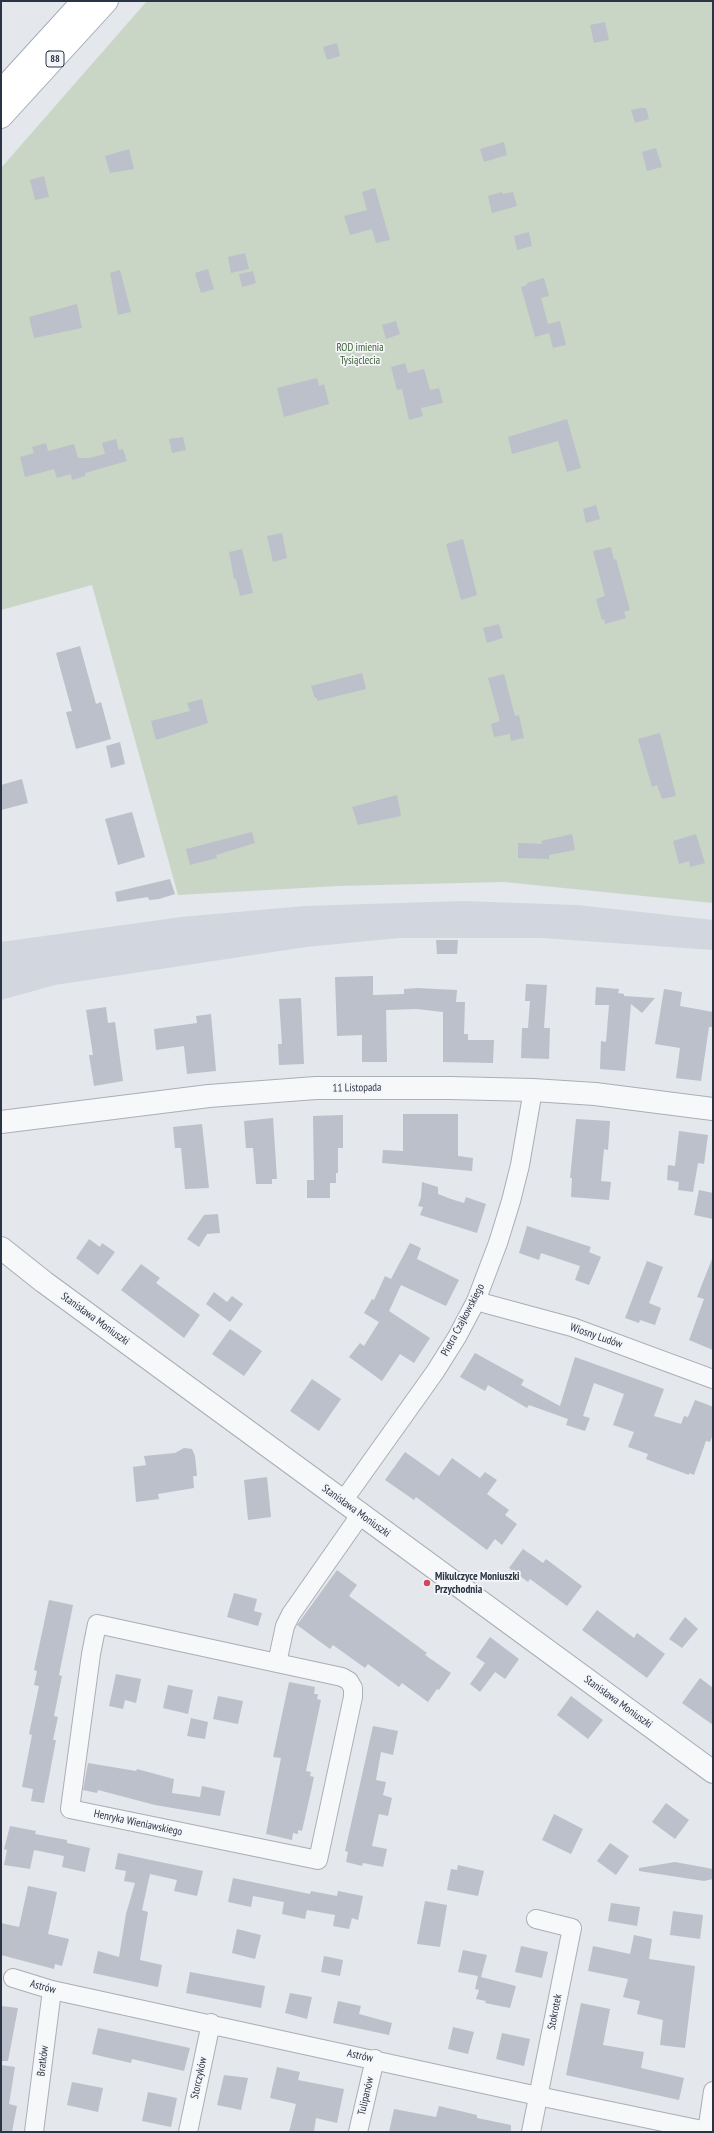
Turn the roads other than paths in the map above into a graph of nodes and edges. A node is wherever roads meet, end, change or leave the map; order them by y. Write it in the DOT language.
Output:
graph roads {
  1 [pos="83,1"];
  2 [pos="107,1"];
  3 [pos="75,9"];
  4 [pos="1,91"];
  5 [pos="1,117"];
  6 [pos="533,1090"];
  7 [pos="713,1109"];
  8 [pos="1,1122"];
  9 [pos="1,1248"];
  10 [pos="476,1301"];
  11 [pos="713,1379"];
  12 [pos="343,1501"];
  13 [pos="361,1514"];
  14 [pos="277,1663"];
  15 [pos="713,1772"];
  16 [pos="536,1919"];
  17 [pos="13,1978"];
  18 [pos="52,1990"];
  19 [pos="211,2023"];
  20 [pos="374,2059"];
  21 [pos="713,2091"];
  22 [pos="538,2096"];
  23 [pos="34,2132"];
  24 [pos="188,2132"];
  25 [pos="358,2132"];
  26 [pos="530,2132"];
  27 [pos="707,2132"];
  1 -- 3 [label="main road, 88"];
  2 -- 5 [label="main road, 88"];
  3 -- 4 [label="main road, 88"];
  6 -- 7 [label="street, 11 Listopada"];
  6 -- 8 [label="street, 11 Listopada"];
  6 -- 10 [label="street, Piotra Czajkowskiego"];
  9 -- 12 [label="street, Stanisława Moniuszki"];
  10 -- 11 [label="street, Wiosny Ludów"];
  10 -- 12 [label="street, Piotra Czajkowskiego"];
  12 -- 13 [label="street, Stanisława Moniuszki"];
  13 -- 14 [label="street"];
  13 -- 15 [label="street, Stanisława Moniuszki"];
  14 -- 14 [label="street, Henryka Wieniawskiego"];
  16 -- 22 [label="street, Stokrotek"];
  17 -- 18 [label="street, Astrów"];
  18 -- 19 [label="street, Astrów"];
  18 -- 23 [label="street, Bratków"];
  19 -- 20 [label="street, Astrów"];
  19 -- 24 [label="street, Storczyków"];
  20 -- 22 [label="street, Astrów"];
  20 -- 25 [label="street, Tulipanów"];
  21 -- 27 [label="street"];
  22 -- 26 [label="street, Stokrotek"];
  22 -- 27 [label="street, Astrów"];
}
